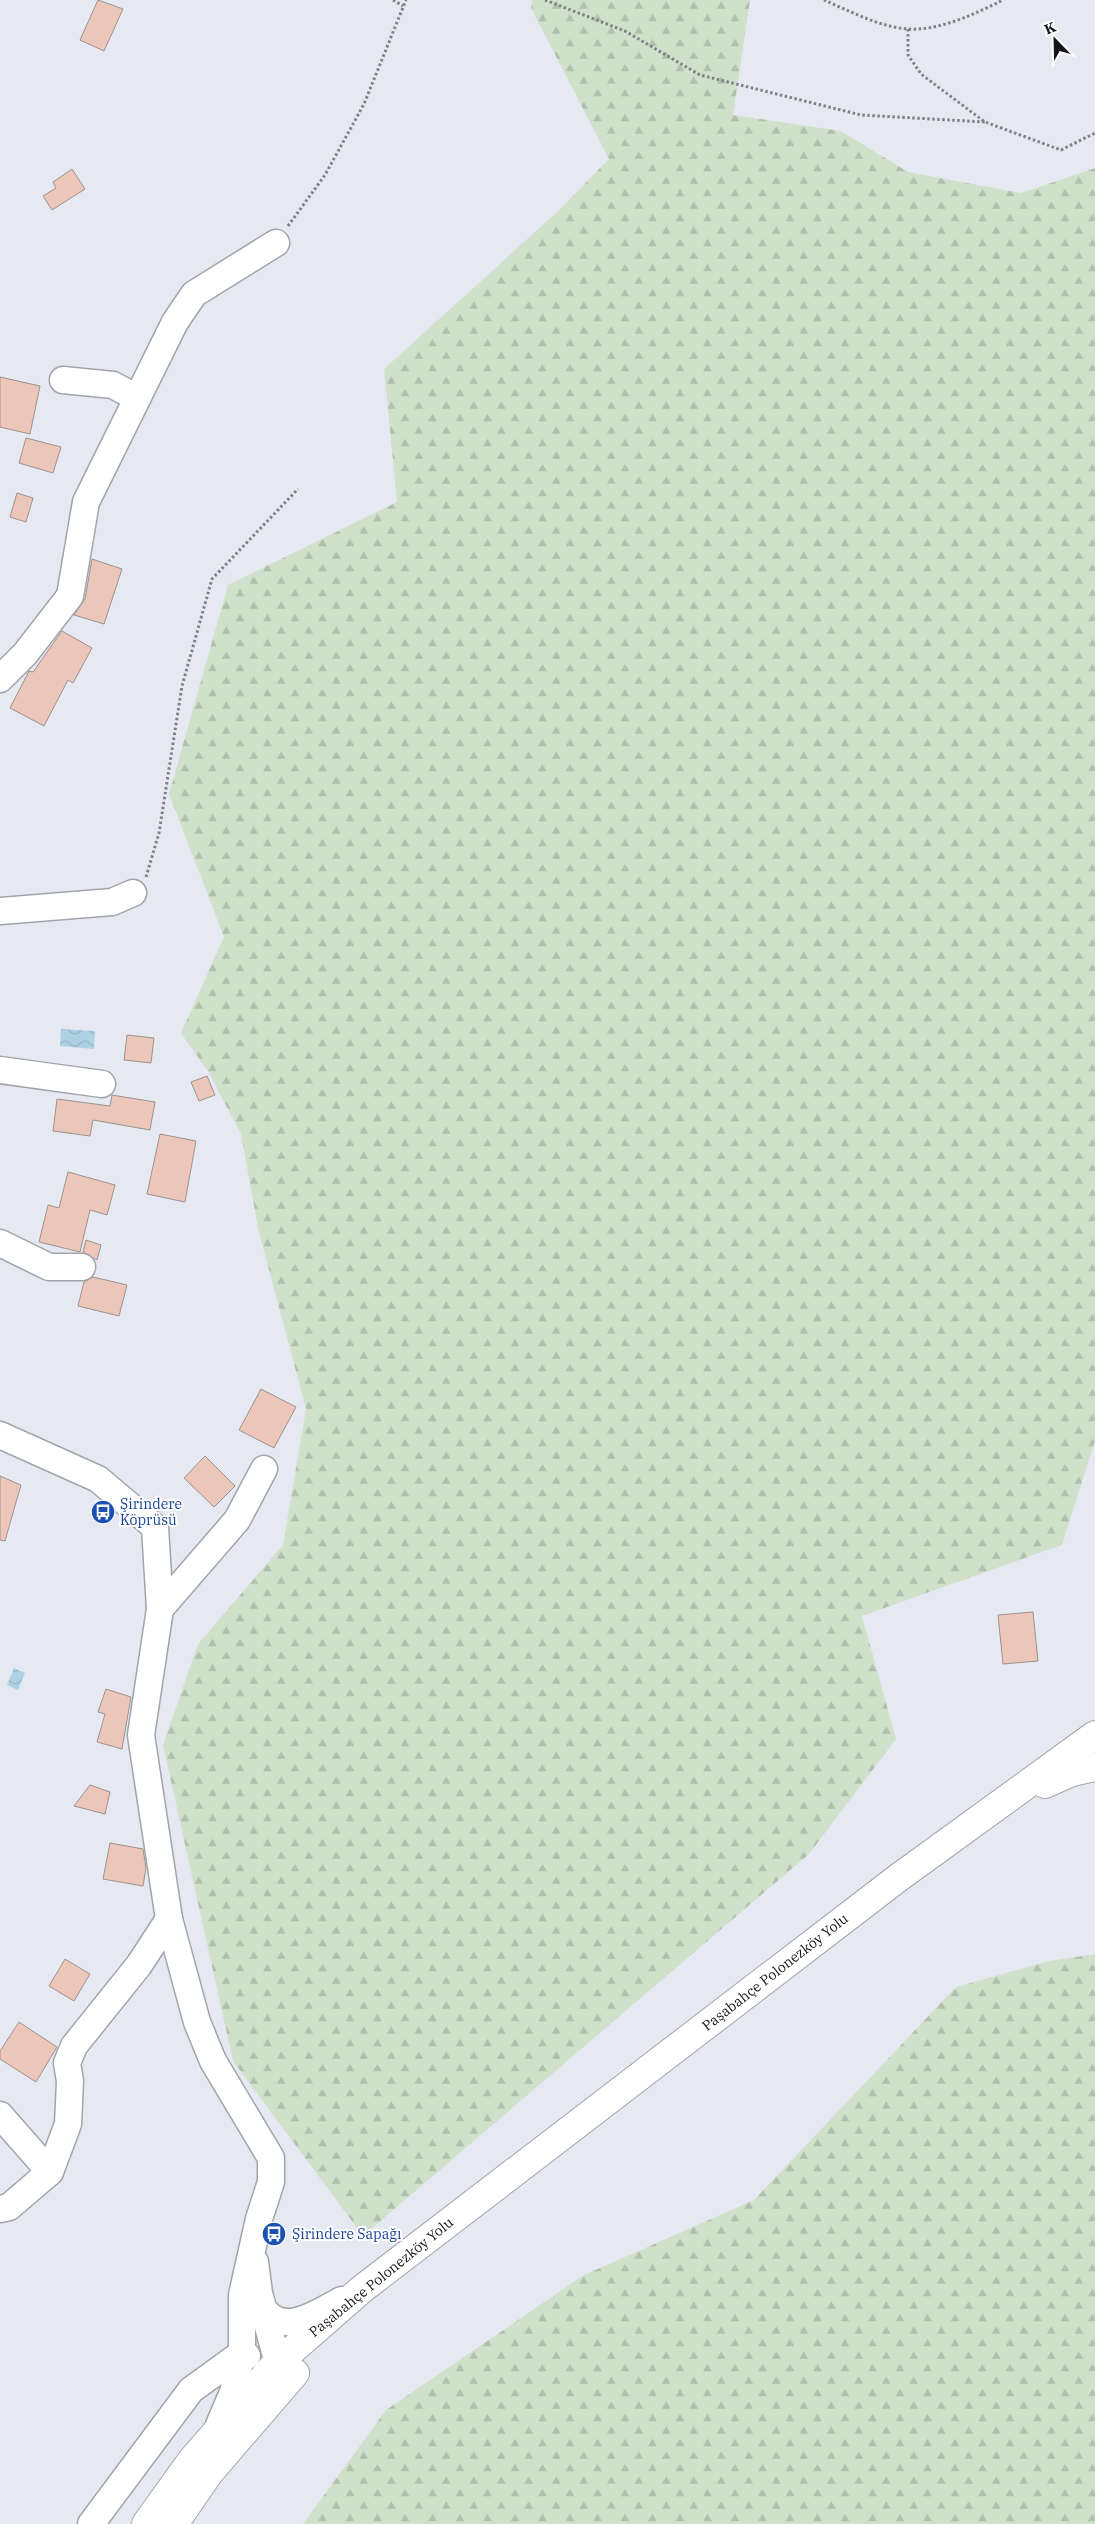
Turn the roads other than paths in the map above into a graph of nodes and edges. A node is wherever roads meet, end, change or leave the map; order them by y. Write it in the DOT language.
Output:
graph roads {
  1 [pos="276,243"];
  2 [pos="63,380"];
  3 [pos="137,398"];
  4 [pos="0,679"];
  5 [pos="133,892"];
  6 [pos="0,911"];
  7 [pos="0,1070"];
  8 [pos="102,1084"];
  9 [pos="0,1244"];
  10 [pos="82,1267"];
  11 [pos="0,1435"];
  12 [pos="264,1469"];
  13 [pos="160,1609"];
  14 [pos="1095,1715"];
  15 [pos="1095,1735"];
  16 [pos="1095,1767"];
  17 [pos="984,1815"];
  18 [pos="898,1878"];
  19 [pos="169,1919"];
  20 [pos="653,2066"];
  21 [pos="0,2115"];
  22 [pos="50,2172"];
  23 [pos="0,2209"];
  24 [pos="253,2244"];
  25 [pos="362,2289"];
  26 [pos="266,2312"];
  27 [pos="242,2353"];
  28 [pos="277,2373"];
  29 [pos="218,2429"];
  30 [pos="91,2524"];
  31 [pos="146,2524"];
  32 [pos="174,2524"];
  1 -- 3 [label="street"];
  2 -- 3 [label="street"];
  3 -- 4 [label="street"];
  5 -- 6 [label="street"];
  7 -- 8 [label="street"];
  9 -- 10 [label="street"];
  11 -- 13 [label="street"];
  12 -- 13 [label="street"];
  13 -- 19 [label="street"];
  14 -- 18 [label="main road, Paşabahçe Polonezköy Yolu"];
  15 -- 17 [label="main road, Paşabahçe Polonezköy Yolu"];
  16 -- 17 [label="main road"];
  17 -- 18 [label="main road, Paşabahçe Polonezköy Yolu"];
  18 -- 20 [label="main road, Paşabahçe Polonezköy Yolu"];
  19 -- 22 [label="street"];
  19 -- 24 [label="street"];
  20 -- 25 [label="main road, Paşabahçe Polonezköy Yolu"];
  20 -- 28 [label="main road, Paşabahçe Polonezköy Yolu"];
  21 -- 22 [label="street"];
  22 -- 23 [label="street"];
  24 -- 26 [label="street"];
  24 -- 27 [label="street"];
  25 -- 26 [label="street"];
  25 -- 28 [label="main road, Paşabahçe Polonezköy Yolu"];
  26 -- 28 [label="street"];
  27 -- 28 [label="street"];
  27 -- 29 [label="street"];
  27 -- 30 [label="street"];
  28 -- 29 [label="main road, Paşabahçe Polonezköy Yolu"];
  28 -- 32 [label="main road, Paşabahçe Polonezköy Yolu"];
  29 -- 31 [label="main road, Paşabahçe Polonezköy Yolu"];
}
